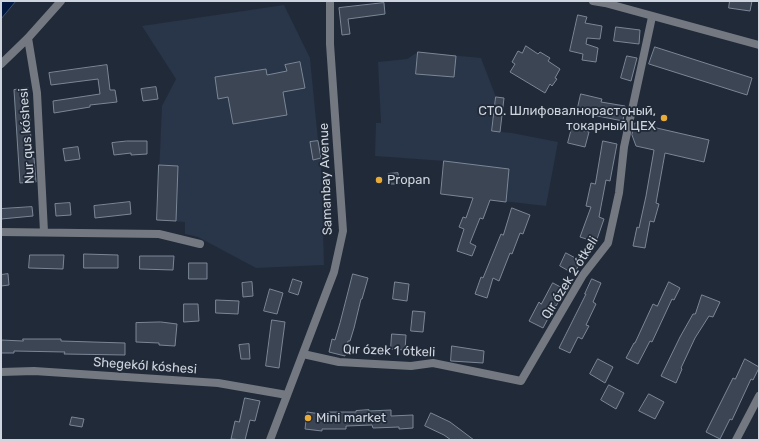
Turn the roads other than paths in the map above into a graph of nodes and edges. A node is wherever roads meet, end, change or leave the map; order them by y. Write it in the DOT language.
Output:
graph roads {
  1 [pos="61,1"];
  2 [pos="330,1"];
  3 [pos="593,1"];
  4 [pos="652,16"];
  5 [pos="28,38"];
  6 [pos="759,45"];
  7 [pos="1,64"];
  8 [pos="1,232"];
  9 [pos="44,232"];
  10 [pos="200,244"];
  11 [pos="303,354"];
  12 [pos="1,372"];
  13 [pos="521,381"];
  14 [pos="287,395"];
  15 [pos="759,396"];
  16 [pos="270,440"];
  17 [pos="736,440"];
  1 -- 5 [label="street"];
  2 -- 11 [label="street, Samanbay Avenue"];
  3 -- 4 [label="street"];
  4 -- 6 [label="street"];
  4 -- 13 [label="street, Qır ózek 2 ótkeli"];
  5 -- 7 [label="street"];
  5 -- 9 [label="street, Nur qus kóshesi"];
  8 -- 9 [label="street"];
  9 -- 10 [label="street"];
  11 -- 13 [label="street, Qır ózek 1 ótkeli"];
  11 -- 14 [label="street, Samanbay Avenue"];
  12 -- 14 [label="street, Shegekól kóshesi"];
  14 -- 16 [label="street, Samanbay Avenue"];
  15 -- 17 [label="street"];
}
